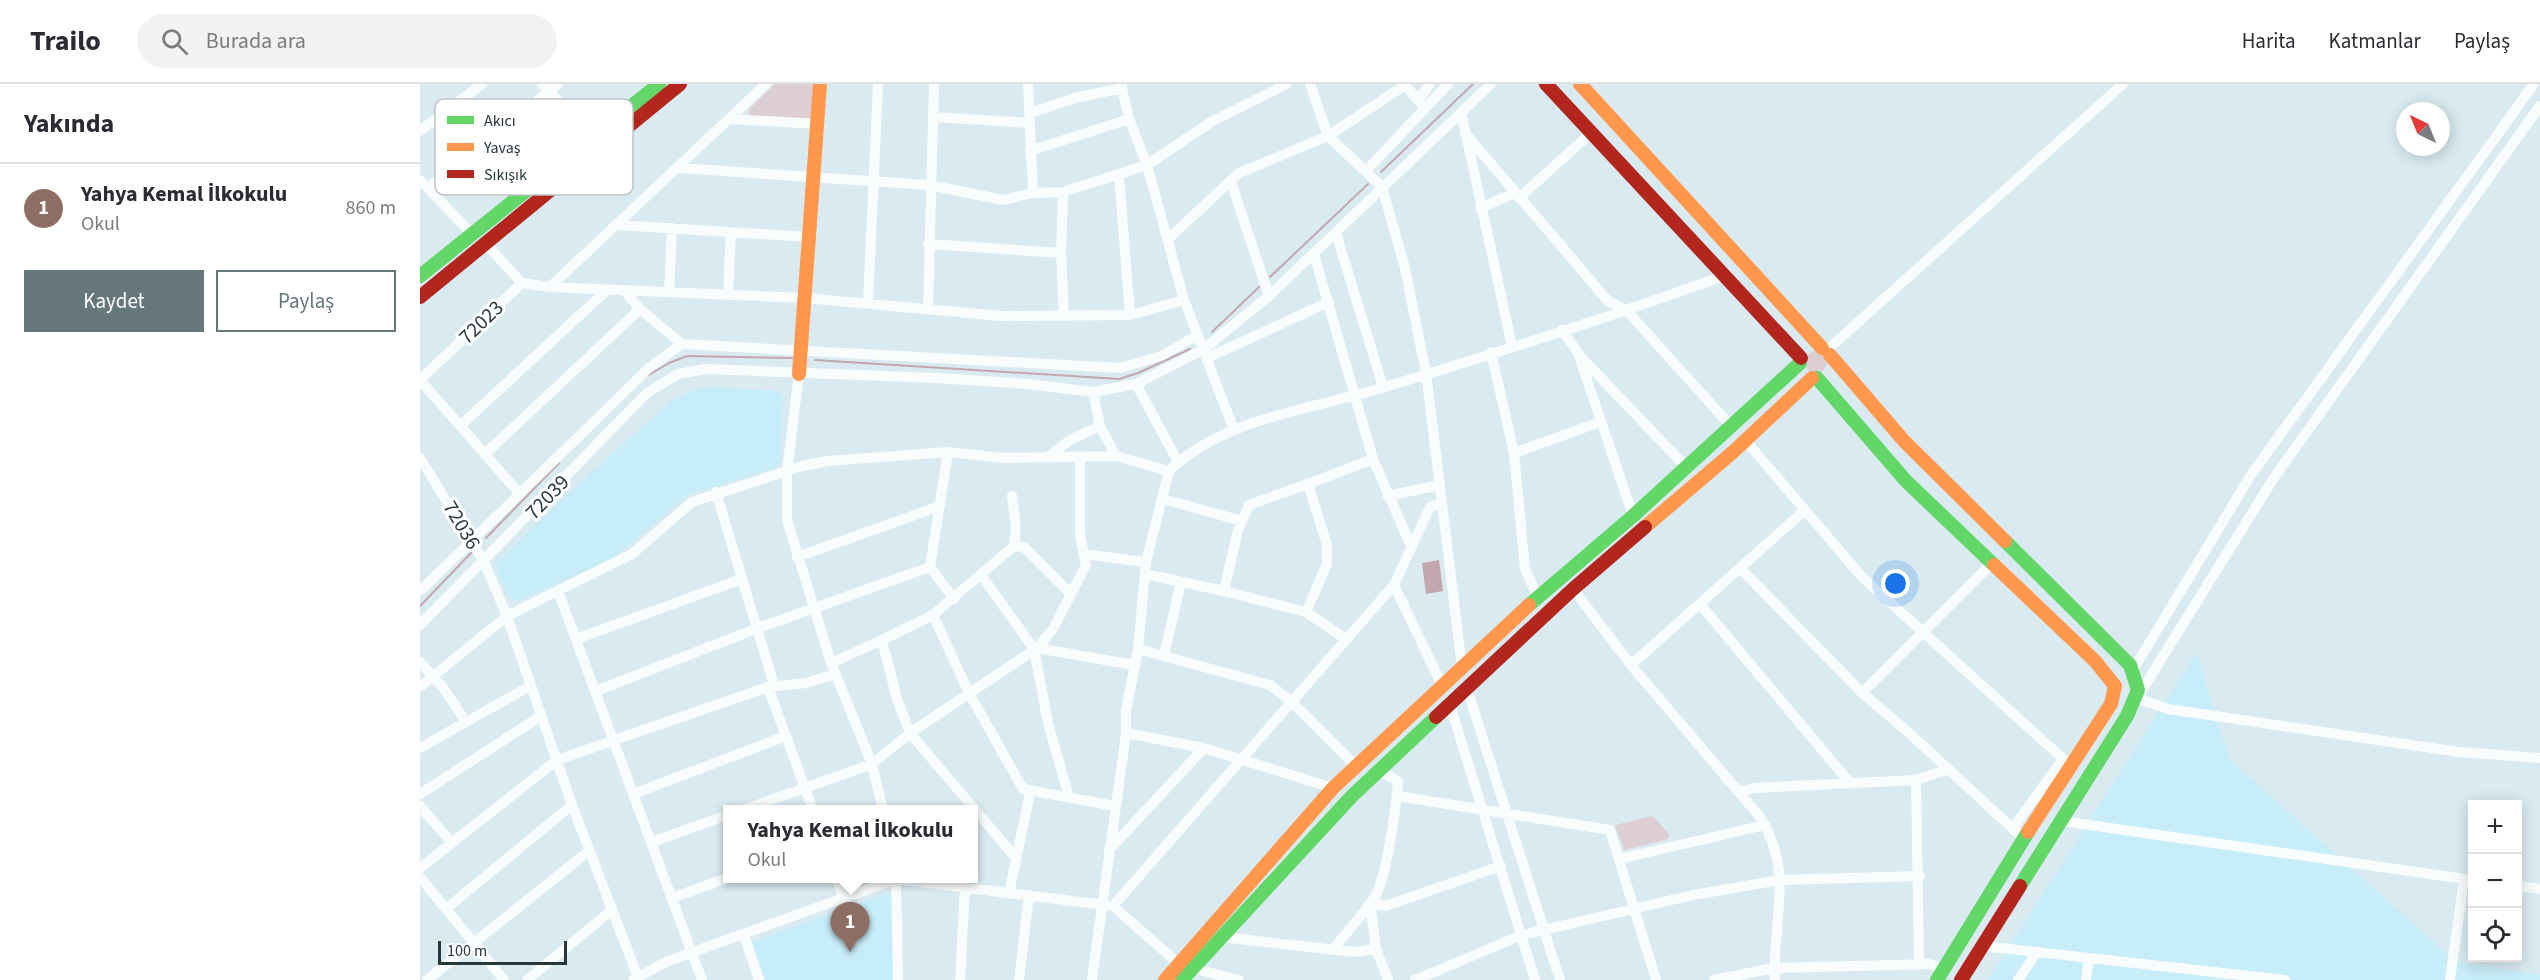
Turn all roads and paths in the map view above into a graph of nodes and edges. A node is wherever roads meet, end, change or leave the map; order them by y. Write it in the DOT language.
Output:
graph roads {
  1 [pos="482,84"];
  2 [pos="659,84"];
  3 [pos="680,84"];
  4 [pos="766,84"];
  5 [pos="820,84"];
  6 [pos="878,84"];
  7 [pos="934,84"];
  8 [pos="1028,84"];
  9 [pos="1287,84"];
  10 [pos="1310,84"];
  11 [pos="1430,84"];
  12 [pos="1448,84"];
  13 [pos="1491,84"];
  14 [pos="1546,84"];
  15 [pos="1580,84"];
  16 [pos="2123,84"];
  17 [pos="2534,84"];
  18 [pos="1404,85"];
  19 [pos="550,86"];
  20 [pos="1121,86"];
  21 [pos="462,99"];
  22 [pos="533,99"];
  23 [pos="561,99"];
  24 [pos="1421,104"];
  25 [pos="633,105"];
  26 [pos="2540,106"];
  27 [pos="1461,112"];
  28 [pos="933,117"];
  29 [pos="729,118"];
  30 [pos="1030,118"];
  31 [pos="1129,119"];
  32 [pos="435,120"];
  33 [pos="633,122"];
  34 [pos="818,124"];
  35 [pos="420,131"];
  36 [pos="1465,133"];
  37 [pos="1591,133"];
  38 [pos="1328,136"];
  39 [pos="1030,151"];
  40 [pos="1147,165"];
  41 [pos="679,168"];
  42 [pos="1366,171"];
  43 [pos="1119,175"];
  44 [pos="814,177"];
  45 [pos="1231,182"];
  46 [pos="873,183"];
  47 [pos="424,184"];
  48 [pos="929,185"];
  49 [pos="1382,187"];
  50 [pos="1063,192"];
  51 [pos="1033,193"];
  52 [pos="522,195"];
  53 [pos="544,195"];
  54 [pos="1517,196"];
  55 [pos="1480,208"];
  56 [pos="618,225"];
  57 [pos="672,228"];
  58 [pos="731,232"];
  59 [pos="1336,233"];
  60 [pos="473,235"];
  61 [pos="808,237"];
  62 [pos="1167,240"];
  63 [pos="485,243"];
  64 [pos="928,244"];
  65 [pos="1061,253"];
  66 [pos="1314,254"];
  67 [pos="424,272"];
  68 [pos="1723,276"];
  69 [pos="522,283"];
  70 [pos="550,288"];
  71 [pos="607,290"];
  72 [pos="624,290"];
  73 [pos="669,292"];
  74 [pos="728,293"];
  75 [pos="1269,296"];
  76 [pos="420,297"];
  77 [pos="805,298"];
  78 [pos="1184,300"];
  79 [pos="1329,302"];
  80 [pos="868,303"];
  81 [pos="640,309"];
  82 [pos="928,309"];
  83 [pos="1627,311"];
  84 [pos="1130,315"];
  85 [pos="1064,316"];
  86 [pos="1562,330"];
  87 [pos="1198,335"];
  88 [pos="1787,343"];
  89 [pos="682,345"];
  90 [pos="1512,346"];
  91 [pos="801,350"];
  92 [pos="1826,351"];
  93 [pos="1491,352"];
  94 [pos="1206,353"];
  95 [pos="1578,353"];
  96 [pos="1800,360"];
  97 [pos="1426,373"];
  98 [pos="800,374"];
  99 [pos="1788,374"];
  100 [pos="1815,378"];
  101 [pos="420,380"];
  102 [pos="1136,384"];
  103 [pos="1383,387"];
  104 [pos="1800,389"];
  105 [pos="1827,390"];
  106 [pos="1093,392"];
  107 [pos="1355,395"];
  108 [pos="1600,422"];
  109 [pos="460,426"];
  110 [pos="1100,426"];
  111 [pos="1731,426"];
  112 [pos="1234,430"];
  113 [pos="1746,441"];
  114 [pos="948,452"];
  115 [pos="1514,453"];
  116 [pos="485,454"];
  117 [pos="1116,456"];
  118 [pos="1048,457"];
  119 [pos="1080,457"];
  120 [pos="420,458"];
  121 [pos="1373,459"];
  122 [pos="1178,462"];
  123 [pos="1686,467"];
  124 [pos="787,471"];
  125 [pos="1169,471"];
  126 [pos="1308,484"];
  127 [pos="1440,485"];
  128 [pos="716,492"];
  129 [pos="519,493"];
  130 [pos="1012,496"];
  131 [pos="1387,496"];
  132 [pos="1163,499"];
  133 [pos="1442,502"];
  134 [pos="940,506"];
  135 [pos="1805,510"];
  136 [pos="1633,516"];
  137 [pos="1242,521"];
  138 [pos="471,539"];
  139 [pos="1014,546"];
  140 [pos="1411,546"];
  141 [pos="1083,554"];
  142 [pos="798,557"];
  143 [pos="484,562"];
  144 [pos="1146,562"];
  145 [pos="1993,562"];
  146 [pos="930,567"];
  147 [pos="1741,569"];
  148 [pos="420,574"];
  149 [pos="1145,574"];
  150 [pos="981,575"];
  151 [pos="742,579"];
  152 [pos="1181,582"];
  153 [pos="1394,585"];
  154 [pos="424,587"];
  155 [pos="1573,589"];
  156 [pos="558,591"];
  157 [pos="1224,591"];
  158 [pos="1071,594"];
  159 [pos="1538,597"];
  160 [pos="954,598"];
  161 [pos="1700,604"];
  162 [pos="813,609"];
  163 [pos="1306,612"];
  164 [pos="933,615"];
  165 [pos="507,616"];
  166 [pos="420,625"];
  167 [pos="758,628"];
  168 [pos="1925,632"];
  169 [pos="576,639"];
  170 [pos="1346,639"];
  171 [pos="882,640"];
  172 [pos="1036,649"];
  173 [pos="1138,649"];
  174 [pos="1164,655"];
  175 [pos="420,662"];
  176 [pos="1134,664"];
  177 [pos="1631,665"];
  178 [pos="1462,667"];
  179 [pos="833,669"];
  180 [pos="2133,670"];
  181 [pos="434,676"];
  182 [pos="1442,685"];
  183 [pos="530,686"];
  184 [pos="771,686"];
  185 [pos="420,687"];
  186 [pos="1467,688"];
  187 [pos="596,691"];
  188 [pos="969,693"];
  189 [pos="1862,693"];
  190 [pos="2136,698"];
  191 [pos="1293,703"];
  192 [pos="1450,705"];
  193 [pos="541,716"];
  194 [pos="466,722"];
  195 [pos="910,733"];
  196 [pos="1126,733"];
  197 [pos="786,736"];
  198 [pos="614,741"];
  199 [pos="1204,747"];
  200 [pos="420,748"];
  201 [pos="2540,758"];
  202 [pos="557,760"];
  203 [pos="1241,760"];
  204 [pos="2066,763"];
  205 [pos="872,764"];
  206 [pos="1357,767"];
  207 [pos="1949,769"];
  208 [pos="1379,771"];
  209 [pos="1916,780"];
  210 [pos="1850,783"];
  211 [pos="805,788"];
  212 [pos="1333,788"];
  213 [pos="1739,792"];
  214 [pos="1030,793"];
  215 [pos="420,794"];
  216 [pos="633,794"];
  217 [pos="1397,796"];
  218 [pos="1069,797"];
  219 [pos="572,805"];
  220 [pos="757,805"];
  221 [pos="811,805"];
  222 [pos="882,805"];
  223 [pos="967,805"];
  224 [pos="420,806"];
  225 [pos="1115,806"];
  226 [pos="1483,810"];
  227 [pos="1507,814"];
  228 [pos="723,816"];
  229 [pos="978,818"];
  230 [pos="2061,821"];
  231 [pos="1765,825"];
  232 [pos="2013,828"];
  233 [pos="2024,839"];
  234 [pos="652,842"];
  235 [pos="452,843"];
  236 [pos="1109,850"];
  237 [pos="590,851"];
  238 [pos="1016,858"];
  239 [pos="1619,859"];
  240 [pos="1500,866"];
  241 [pos="420,868"];
  242 [pos="1920,876"];
  243 [pos="420,877"];
  244 [pos="723,879"];
  245 [pos="2468,879"];
  246 [pos="1780,880"];
  247 [pos="838,883"];
  248 [pos="884,883"];
  249 [pos="896,883"];
  250 [pos="930,883"];
  251 [pos="965,887"];
  252 [pos="2522,887"];
  253 [pos="2540,890"];
  254 [pos="1009,893"];
  255 [pos="1029,895"];
  256 [pos="843,897"];
  257 [pos="672,898"];
  258 [pos="1370,903"];
  259 [pos="1107,906"];
  260 [pos="447,908"];
  261 [pos="1635,909"];
  262 [pos="612,910"];
  263 [pos="1544,930"];
  264 [pos="744,935"];
  265 [pos="1522,935"];
  266 [pos="1221,937"];
  267 [pos="475,943"];
  268 [pos="1983,946"];
  269 [pos="1335,948"];
  270 [pos="1376,949"];
  271 [pos="2037,952"];
  272 [pos="692,953"];
  273 [pos="2089,958"];
  274 [pos="1919,965"];
  275 [pos="1185,966"];
  276 [pos="1774,968"];
  277 [pos="420,974"];
  278 [pos="1940,975"];
  279 [pos="636,979"];
  280 [pos="2267,979"];
  281 [pos="426,980"];
  282 [pos="504,980"];
  283 [pos="527,980"];
  284 [pos="702,980"];
  285 [pos="759,980"];
  286 [pos="898,980"];
  287 [pos="960,980"];
  288 [pos="1019,980"];
  289 [pos="1092,980"];
  290 [pos="1164,980"];
  291 [pos="1182,980"];
  292 [pos="1206,980"];
  293 [pos="1239,980"];
  294 [pos="1388,980"];
  295 [pos="1415,980"];
  296 [pos="1535,980"];
  297 [pos="1560,980"];
  298 [pos="1656,980"];
  299 [pos="1714,980"];
  300 [pos="1775,980"];
  301 [pos="1961,980"];
  302 [pos="2018,980"];
  303 [pos="2086,980"];
  304 [pos="2284,980"];
  305 [pos="2450,980"];
  1 -- 21 [label="street"];
  2 -- 25 [label="main road"];
  3 -- 33 [label="main road"];
  4 -- 29 [label="street"];
  5 -- 34 [label="main road"];
  6 -- 46 [label="street"];
  7 -- 28 [label="street"];
  8 -- 30 [label="street"];
  9 -- 40 [label="street"];
  10 -- 38 [label="street"];
  11 -- 24 [label="street"];
  12 -- 24 [label="street"];
  13 -- 27 [label="street"];
  14 -- 37 [label="main road"];
  15 -- 92 [label="main road"];
  16 -- 92 [label="street"];
  17 -- 180 [label="street"];
  18 -- 24 [label="street"];
  18 -- 38 [label="street"];
  19 -- 22 [label="street"];
  19 -- 23 [label="street"];
  20 -- 30 [label="street"];
  20 -- 31 [label="street"];
  24 -- 42 [label="street"];
  26 -- 190 [label="street"];
  27 -- 36 [label="street"];
  27 -- 49 [label="street"];
  28 -- 30 [label="street"];
  28 -- 48 [label="street"];
  29 -- 34 [label="street"];
  29 -- 41 [label="street"];
  30 -- 39 [label="street"];
  31 -- 39 [label="street"];
  31 -- 40 [label="street"];
  32 -- 35 [label="street"];
  34 -- 44 [label="main road"];
  36 -- 54 [label="street"];
  36 -- 55 [label="street"];
  37 -- 54 [label="street"];
  37 -- 68 [label="main road"];
  38 -- 42 [label="street"];
  38 -- 45 [label="street"];
  39 -- 51 [label="street"];
  40 -- 43 [label="street"];
  40 -- 62 [label="street"];
  41 -- 44 [label="street"];
  41 -- 56 [label="street"];
  42 -- 49 [label="street"];
  43 -- 50 [label="street"];
  43 -- 84 [label="street"];
  44 -- 46 [label="street"];
  44 -- 61 [label="main road"];
  45 -- 62 [label="street"];
  45 -- 75 [label="street"];
  46 -- 48 [label="street"];
  46 -- 80 [label="street"];
  47 -- 60 [label="street"];
  48 -- 51 [label="street"];
  48 -- 64 [label="street"];
  49 -- 59 [label="street"];
  49 -- 97 [label="street"];
  50 -- 51 [label="street"];
  50 -- 65 [label="street"];
  52 -- 60 [label="main road"];
  53 -- 63 [label="main road"];
  54 -- 55 [label="street"];
  54 -- 83 [label="street"];
  55 -- 90 [label="street"];
  56 -- 57 [label="street"];
  56 -- 70 [label="street"];
  57 -- 58 [label="street"];
  57 -- 73 [label="street"];
  58 -- 61 [label="street"];
  58 -- 74 [label="street"];
  59 -- 66 [label="street"];
  59 -- 103 [label="street"];
  60 -- 67 [label="main road"];
  61 -- 77 [label="main road"];
  62 -- 78 [label="street"];
  63 -- 69 [label="street"];
  63 -- 76 [label="main road"];
  64 -- 65 [label="street"];
  64 -- 82 [label="street"];
  65 -- 85 [label="street"];
  66 -- 75 [label="street"];
  66 -- 79 [label="street"];
  68 -- 83 [label="street"];
  68 -- 88 [label="main road"];
  69 -- 70 [label="street, 72023"];
  69 -- 101 [label="street, 72023"];
  70 -- 71 [label="street, 72023"];
  71 -- 72 [label="street, 72023"];
  71 -- 109 [label="street"];
  72 -- 73 [label="street, 72023"];
  72 -- 81 [label="street"];
  73 -- 77 [label="street, 72023"];
  75 -- 94 [label="street"];
  77 -- 80 [label="street, 72023"];
  77 -- 91 [label="main road"];
  78 -- 84 [label="street, 72023"];
  78 -- 87 [label="street"];
  79 -- 94 [label="street"];
  79 -- 107 [label="street"];
  80 -- 82 [label="street, 72023"];
  81 -- 89 [label="street"];
  81 -- 116 [label="street"];
  82 -- 85 [label="street, 72023"];
  83 -- 86 [label="street"];
  83 -- 111 [label="street"];
  84 -- 85 [label="street, 72023"];
  86 -- 90 [label="street"];
  86 -- 95 [label="street"];
  87 -- 91 [label="street"];
  87 -- 94 [label="street"];
  88 -- 96 [label="main road"];
  88 -- 99 [label="main road"];
  89 -- 91 [label="street"];
  89 -- 129 [label="street"];
  90 -- 93 [label="street"];
  91 -- 98 [label="main road"];
  92 -- 96 [label="main road"];
  92 -- 100 [label="main road"];
  92 -- 180 [label="main road"];
  93 -- 97 [label="street"];
  93 -- 115 [label="street"];
  94 -- 102 [label="street"];
  94 -- 112 [label="street"];
  95 -- 108 [label="street"];
  95 -- 123 [label="street"];
  96 -- 99 [label="main road"];
  96 -- 100 [label="main road"];
  97 -- 103 [label="street"];
  97 -- 127 [label="street"];
  98 -- 106 [label="street"];
  98 -- 124 [label="street"];
  98 -- 143 [label="street, 72039"];
  99 -- 111 [label="main road"];
  100 -- 104 [label="main road"];
  100 -- 105 [label="main road"];
  101 -- 109 [label="street"];
  102 -- 106 [label="street"];
  102 -- 122 [label="street"];
  103 -- 107 [label="street"];
  104 -- 105 [label="main road"];
  104 -- 113 [label="main road"];
  105 -- 145 [label="main road"];
  106 -- 110 [label="street"];
  107 -- 112 [label="street"];
  107 -- 121 [label="street"];
  108 -- 115 [label="street"];
  108 -- 136 [label="street"];
  109 -- 116 [label="street"];
  110 -- 117 [label="street"];
  110 -- 118 [label="street"];
  111 -- 123 [label="main road"];
  112 -- 122 [label="street"];
  113 -- 135 [label="street"];
  113 -- 155 [label="main road"];
  114 -- 118 [label="street"];
  114 -- 124 [label="street"];
  114 -- 134 [label="street"];
  115 -- 159 [label="street"];
  116 -- 129 [label="street"];
  117 -- 119 [label="street"];
  117 -- 125 [label="street"];
  118 -- 119 [label="street"];
  119 -- 141 [label="street"];
  120 -- 138 [label="street, 72036"];
  121 -- 126 [label="street"];
  121 -- 131 [label="street"];
  122 -- 125 [label="street"];
  123 -- 136 [label="main road"];
  124 -- 128 [label="street"];
  124 -- 142 [label="street"];
  125 -- 132 [label="street"];
  126 -- 137 [label="street"];
  126 -- 163 [label="street"];
  127 -- 131 [label="street"];
  127 -- 133 [label="street"];
  128 -- 151 [label="street"];
  128 -- 156 [label="street"];
  129 -- 138 [label="street"];
  130 -- 139 [label="street"];
  131 -- 140 [label="street"];
  132 -- 137 [label="street"];
  132 -- 144 [label="street"];
  133 -- 140 [label="street"];
  133 -- 178 [label="street"];
  134 -- 142 [label="street"];
  134 -- 146 [label="street"];
  135 -- 147 [label="street"];
  135 -- 168 [label="street"];
  136 -- 159 [label="main road"];
  137 -- 157 [label="street"];
  138 -- 143 [label="street, 72036"];
  138 -- 154 [label="street"];
  139 -- 150 [label="street"];
  139 -- 158 [label="street"];
  140 -- 153 [label="street"];
  141 -- 144 [label="street"];
  141 -- 158 [label="street"];
  142 -- 162 [label="street"];
  143 -- 165 [label="street, 72036"];
  143 -- 166 [label="street, 72039"];
  144 -- 149 [label="street"];
  145 -- 168 [label="street"];
  145 -- 204 [label="main road"];
  146 -- 160 [label="street"];
  146 -- 162 [label="street"];
  147 -- 161 [label="street"];
  147 -- 189 [label="street"];
  148 -- 154 [label="street"];
  149 -- 152 [label="street"];
  149 -- 173 [label="street"];
  150 -- 160 [label="street"];
  150 -- 172 [label="street"];
  151 -- 167 [label="street"];
  151 -- 169 [label="street"];
  152 -- 157 [label="street"];
  152 -- 174 [label="street"];
  153 -- 170 [label="street"];
  153 -- 182 [label="street"];
  155 -- 177 [label="street"];
  155 -- 186 [label="main road"];
  156 -- 165 [label="street"];
  156 -- 169 [label="street"];
  157 -- 163 [label="street"];
  158 -- 172 [label="street"];
  159 -- 178 [label="main road"];
  160 -- 164 [label="street"];
  161 -- 177 [label="street"];
  161 -- 210 [label="street"];
  162 -- 167 [label="street"];
  162 -- 179 [label="street"];
  163 -- 170 [label="street"];
  164 -- 171 [label="street"];
  164 -- 188 [label="street"];
  165 -- 181 [label="street"];
  165 -- 183 [label="street, 72036"];
  167 -- 184 [label="street"];
  167 -- 187 [label="street"];
  168 -- 189 [label="street"];
  168 -- 204 [label="street"];
  169 -- 187 [label="street"];
  170 -- 191 [label="street"];
  171 -- 179 [label="street"];
  171 -- 195 [label="street"];
  172 -- 176 [label="street"];
  172 -- 188 [label="street"];
  172 -- 218 [label="street"];
  173 -- 174 [label="street"];
  173 -- 176 [label="street"];
  174 -- 191 [label="street"];
  175 -- 181 [label="street"];
  176 -- 196 [label="street"];
  177 -- 213 [label="street"];
  178 -- 182 [label="main road"];
  179 -- 184 [label="street"];
  179 -- 205 [label="street"];
  180 -- 190 [label="main road"];
  181 -- 185 [label="street"];
  181 -- 194 [label="street"];
  182 -- 206 [label="main road"];
  183 -- 193 [label="street, 72036"];
  183 -- 194 [label="street"];
  184 -- 197 [label="street"];
  184 -- 198 [label="street"];
  186 -- 192 [label="main road"];
  186 -- 227 [label="street"];
  187 -- 198 [label="street"];
  188 -- 195 [label="street"];
  188 -- 214 [label="street"];
  189 -- 207 [label="street"];
  190 -- 201 [label="street"];
  190 -- 230 [label="main road"];
  191 -- 203 [label="street"];
  191 -- 206 [label="street"];
  192 -- 208 [label="main road"];
  192 -- 226 [label="street"];
  193 -- 202 [label="street, 72036"];
  193 -- 215 [label="street"];
  194 -- 200 [label="street"];
  195 -- 205 [label="street"];
  195 -- 223 [label="street"];
  196 -- 199 [label="street"];
  196 -- 225 [label="street"];
  197 -- 211 [label="street"];
  197 -- 216 [label="street"];
  198 -- 202 [label="street"];
  198 -- 216 [label="street"];
  199 -- 203 [label="street"];
  199 -- 236 [label="street"];
  202 -- 219 [label="street, 72036"];
  202 -- 235 [label="street"];
  203 -- 212 [label="street"];
  203 -- 259 [label="street"];
  204 -- 232 [label="street"];
  204 -- 233 [label="main road"];
  205 -- 211 [label="street"];
  205 -- 222 [label="street"];
  206 -- 212 [label="main road"];
  207 -- 209 [label="street"];
  207 -- 232 [label="street"];
  208 -- 217 [label="street"];
  208 -- 266 [label="main road"];
  209 -- 210 [label="street"];
  209 -- 242 [label="street"];
  210 -- 213 [label="street"];
  211 -- 220 [label="street"];
  211 -- 221 [label="street"];
  212 -- 275 [label="main road"];
  213 -- 231 [label="street"];
  214 -- 218 [label="street"];
  214 -- 238 [label="street"];
  216 -- 234 [label="street"];
  217 -- 226 [label="street"];
  217 -- 258 [label="street"];
  218 -- 225 [label="street"];
  219 -- 237 [label="street, 72036"];
  219 -- 260 [label="street"];
  224 -- 235 [label="street"];
  225 -- 236 [label="street"];
  226 -- 227 [label="street"];
  226 -- 240 [label="street"];
  227 -- 239 [label="street"];
  227 -- 263 [label="street"];
  228 -- 234 [label="street"];
  229 -- 238 [label="street"];
  230 -- 245 [label="street"];
  230 -- 268 [label="main road"];
  231 -- 239 [label="street"];
  231 -- 246 [label="street"];
  232 -- 233 [label="street"];
  233 -- 278 [label="main road"];
  234 -- 257 [label="street"];
  235 -- 241 [label="street"];
  236 -- 259 [label="street"];
  237 -- 262 [label="street, 72036"];
  237 -- 267 [label="street"];
  238 -- 254 [label="street"];
  239 -- 261 [label="street"];
  240 -- 258 [label="street"];
  240 -- 265 [label="street"];
  242 -- 246 [label="street"];
  242 -- 274 [label="street"];
  243 -- 260 [label="street"];
  244 -- 257 [label="street"];
  245 -- 305 [label="street"];
  246 -- 261 [label="street"];
  246 -- 276 [label="street"];
  247 -- 256 [label="street"];
  248 -- 256 [label="street"];
  249 -- 286 [label="street"];
  250 -- 251 [label="street"];
  251 -- 254 [label="street"];
  251 -- 287 [label="street"];
  252 -- 253 [label="street"];
  254 -- 255 [label="street"];
  255 -- 259 [label="street"];
  255 -- 288 [label="street"];
  256 -- 264 [label="street"];
  257 -- 272 [label="street"];
  258 -- 269 [label="street"];
  258 -- 270 [label="street"];
  259 -- 275 [label="street"];
  259 -- 289 [label="street"];
  260 -- 267 [label="street"];
  261 -- 263 [label="street"];
  261 -- 298 [label="street"];
  262 -- 279 [label="street, 72036"];
  262 -- 283 [label="street"];
  263 -- 265 [label="street"];
  263 -- 297 [label="street"];
  264 -- 272 [label="street"];
  264 -- 285 [label="street"];
  265 -- 295 [label="street"];
  265 -- 296 [label="street"];
  266 -- 269 [label="street"];
  266 -- 275 [label="main road"];
  267 -- 281 [label="street"];
  267 -- 282 [label="street"];
  268 -- 271 [label="street"];
  268 -- 301 [label="main road"];
  269 -- 270 [label="street"];
  270 -- 294 [label="street"];
  271 -- 273 [label="street"];
  271 -- 302 [label="street"];
  272 -- 279 [label="street"];
  272 -- 284 [label="street"];
  273 -- 280 [label="street"];
  273 -- 303 [label="street"];
  274 -- 276 [label="street"];
  274 -- 278 [label="street"];
  275 -- 290 [label="main road"];
  275 -- 291 [label="main road"];
  275 -- 292 [label="street"];
  275 -- 293 [label="street"];
  276 -- 299 [label="street"];
  276 -- 300 [label="street"];
  277 -- 281 [label="street"];
  280 -- 304 [label="street"];
}
